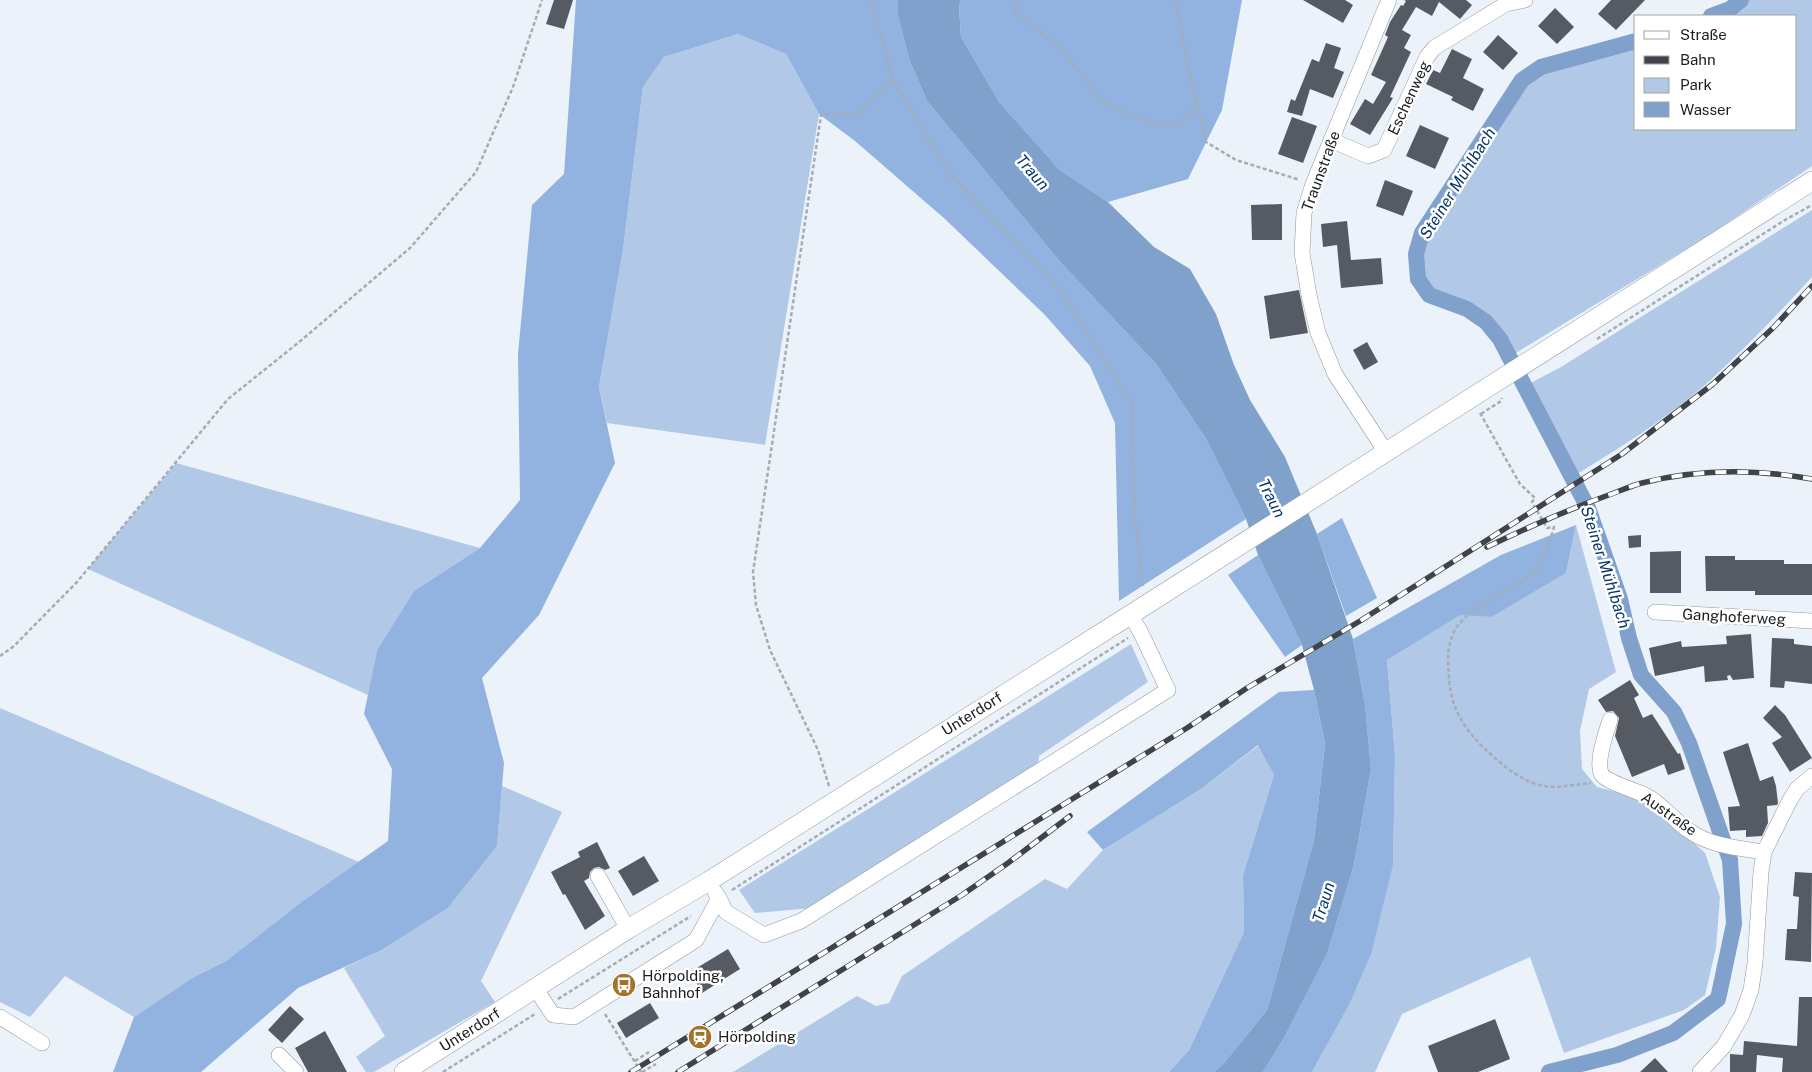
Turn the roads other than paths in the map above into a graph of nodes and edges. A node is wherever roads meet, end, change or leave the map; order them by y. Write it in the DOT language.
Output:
graph roads {
  1 [pos="1389,0"];
  2 [pos="1525,0"];
  3 [pos="1508,2"];
  4 [pos="1330,140"];
  5 [pos="1812,181"];
  6 [pos="1386,452"];
  7 [pos="1137,610"];
  8 [pos="1655,612"];
  9 [pos="1812,621"];
  10 [pos="1610,720"];
  11 [pos="1812,776"];
  12 [pos="1764,852"];
  13 [pos="598,876"];
  14 [pos="709,881"];
  15 [pos="719,898"];
  16 [pos="628,930"];
  17 [pos="536,989"];
  18 [pos="0,1016"];
  19 [pos="42,1043"];
  20 [pos="279,1055"];
  21 [pos="296,1072"];
  22 [pos="404,1072"];
  23 [pos="1700,1072"];
  1 -- 4 [label="street, Traunstraße"];
  2 -- 3 [label="street, Eschenweg"];
  3 -- 4 [label="street, Eschenweg"];
  4 -- 6 [label="street, Traunstraße"];
  5 -- 6 [label="main road, Unterdorf"];
  6 -- 7 [label="main road, Unterdorf"];
  7 -- 14 [label="main road, Unterdorf"];
  7 -- 15 [label="street"];
  8 -- 9 [label="street, Ganghoferweg"];
  10 -- 12 [label="street, Austraße"];
  11 -- 12 [label="street"];
  12 -- 23 [label="street"];
  13 -- 16 [label="street"];
  14 -- 15 [label="street"];
  14 -- 16 [label="main road, Unterdorf"];
  15 -- 17 [label="street"];
  16 -- 17 [label="main road, Unterdorf"];
  17 -- 22 [label="main road, Unterdorf"];
  18 -- 19 [label="street"];
  20 -- 21 [label="street"];
}
